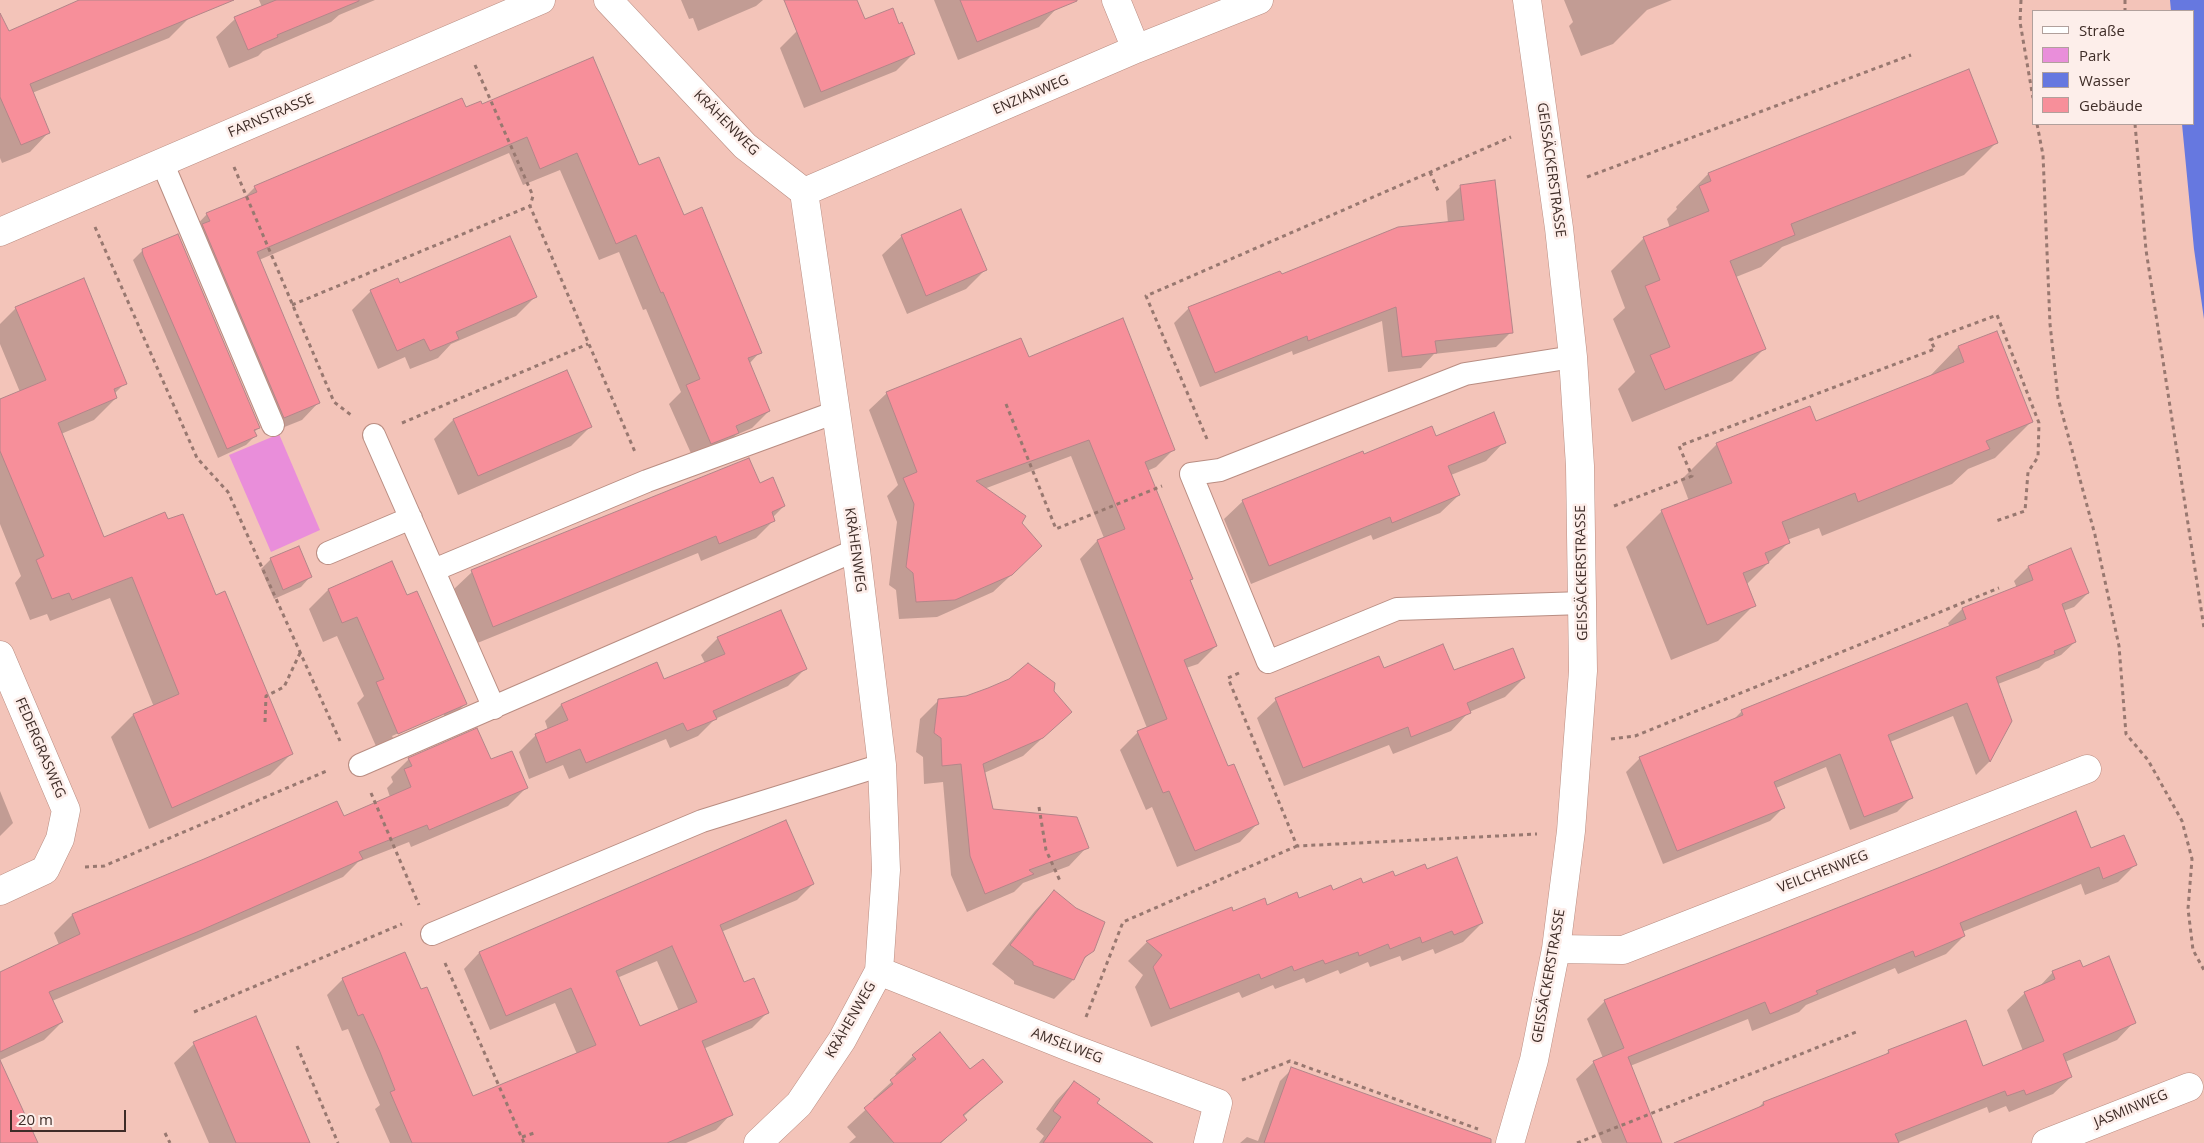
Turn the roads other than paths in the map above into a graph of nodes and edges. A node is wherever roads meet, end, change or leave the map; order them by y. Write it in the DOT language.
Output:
graph roads {
  1 [pos="541,0"];
  2 [pos="608,0"];
  3 [pos="1116,0"];
  4 [pos="1259,0"];
  5 [pos="1527,0"];
  6 [pos="1136,50"];
  7 [pos="162,162"];
  8 [pos="804,192"];
  9 [pos="0,232"];
  10 [pos="1573,357"];
  11 [pos="836,412"];
  12 [pos="273,425"];
  13 [pos="374,435"];
  14 [pos="411,518"];
  15 [pos="856,550"];
  16 [pos="328,553"];
  17 [pos="434,570"];
  18 [pos="1583,603"];
  19 [pos="0,655"];
  20 [pos="494,708"];
  21 [pos="357,762"];
  22 [pos="882,765"];
  23 [pos="2087,769"];
  24 [pos="0,891"];
  25 [pos="432,934"];
  26 [pos="1556,949"];
  27 [pos="879,971"];
  28 [pos="2189,1087"];
  29 [pos="1510,1142"];
  30 [pos="758,1143"];
  31 [pos="1208,1143"];
  32 [pos="2046,1143"];
  1 -- 7 [label="street, FARNSTRASSE"];
  2 -- 8 [label="street, KRÄHENWEG"];
  3 -- 6 [label="street"];
  4 -- 6 [label="street, ENZIANWEG"];
  5 -- 10 [label="street, GEISSÄCKERSTRASSE"];
  6 -- 8 [label="street, ENZIANWEG"];
  7 -- 9 [label="street, FARNSTRASSE"];
  7 -- 12 [label="lane"];
  8 -- 11 [label="street, KRÄHENWEG"];
  10 -- 18 [label="street, GEISSÄCKERSTRASSE"];
  10 -- 18 [label="lane"];
  11 -- 15 [label="street, KRÄHENWEG"];
  11 -- 17 [label="lane"];
  13 -- 14 [label="lane"];
  14 -- 16 [label="lane"];
  14 -- 17 [label="lane"];
  15 -- 20 [label="lane"];
  15 -- 22 [label="street, KRÄHENWEG"];
  17 -- 20 [label="lane"];
  18 -- 26 [label="street, GEISSÄCKERSTRASSE"];
  19 -- 24 [label="street, FEDERGRASWEG"];
  20 -- 21 [label="lane"];
  22 -- 25 [label="lane"];
  22 -- 27 [label="street, KRÄHENWEG"];
  23 -- 26 [label="street, VEILCHENWEG"];
  26 -- 29 [label="street, GEISSÄCKERSTRASSE"];
  27 -- 30 [label="street, KRÄHENWEG"];
  27 -- 31 [label="street, AMSELWEG"];
  28 -- 32 [label="street, JASMINWEG"];
}
